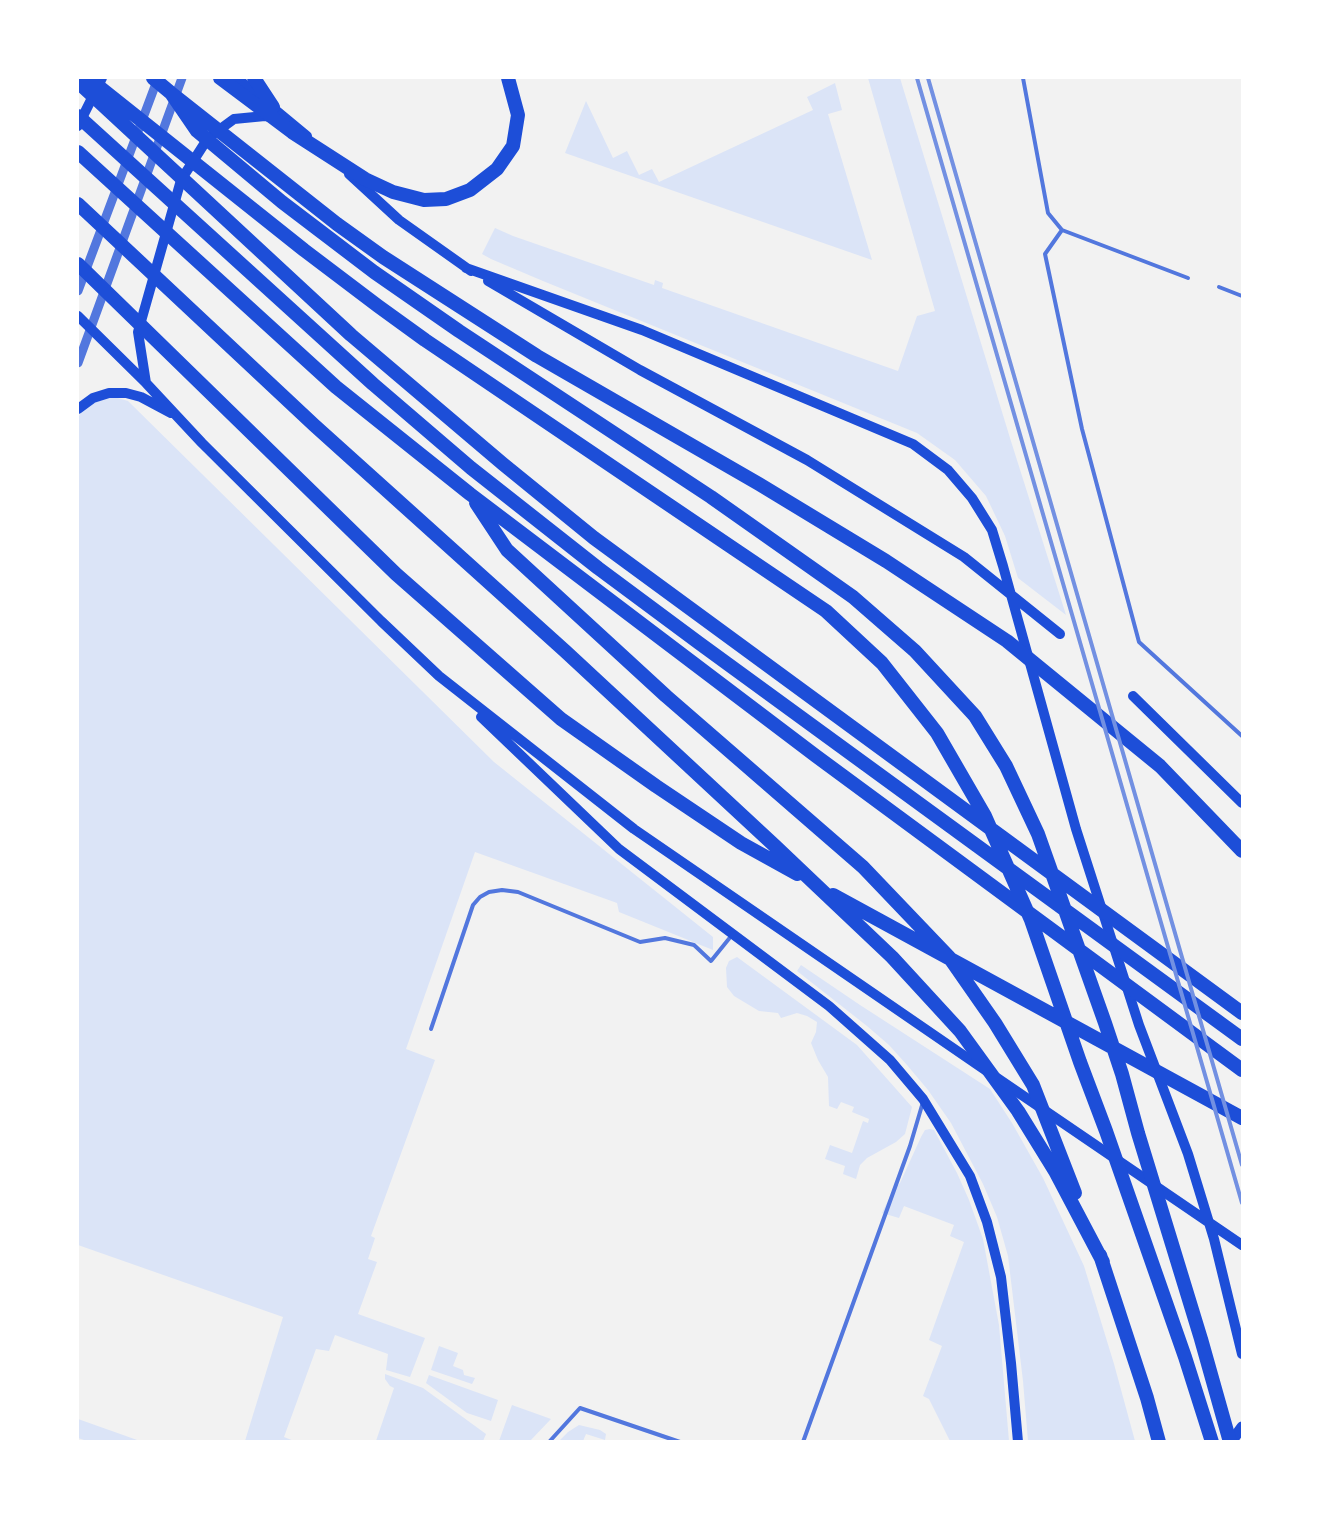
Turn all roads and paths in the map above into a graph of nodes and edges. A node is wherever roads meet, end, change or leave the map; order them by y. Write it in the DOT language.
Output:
graph roads {
  1 [pos="88,78"];
  2 [pos="102,78"];
  3 [pos="153,78"];
  4 [pos="158,78"];
  5 [pos="182,78"];
  6 [pos="220,78"];
  7 [pos="237,78"];
  8 [pos="254,78"];
  9 [pos="508,78"];
  10 [pos="1023,78"];
  11 [pos="78,82"];
  12 [pos="171,93"];
  13 [pos="273,107"];
  14 [pos="78,116"];
  15 [pos="290,120"];
  16 [pos="78,126"];
  17 [pos="78,152"];
  18 [pos="78,204"];
  19 [pos="1062,230"];
  20 [pos="78,264"];
  21 [pos="466,268"];
  22 [pos="1188,278"];
  23 [pos="1219,287"];
  24 [pos="78,291"];
  25 [pos="1242,296"];
  26 [pos="78,316"];
  27 [pos="90,329"];
  28 [pos="78,363"];
  29 [pos="146,383"];
  30 [pos="78,409"];
  31 [pos="177,416"];
  32 [pos="470,494"];
  33 [pos="1060,634"];
  34 [pos="438,676"];
  35 [pos="1134,696"];
  36 [pos="1242,736"];
  37 [pos="1242,803"];
  38 [pos="1242,851"];
  39 [pos="733,934"];
  40 [pos="1242,1013"];
  41 [pos="431,1029"];
  42 [pos="1242,1039"];
  43 [pos="1242,1070"];
  44 [pos="923,1099"];
  45 [pos="1242,1118"];
  46 [pos="1242,1245"];
  47 [pos="1103,1262"];
  48 [pos="1242,1354"];
  49 [pos="1242,1427"];
  50 [pos="549,1442"];
  51 [pos="680,1442"];
  52 [pos="803,1442"];
  53 [pos="1018,1442"];
  54 [pos="1158,1442"];
  55 [pos="1212,1442"];
  56 [pos="1231,1442"];
  1 -- 55 [label="highway"];
  2 -- 16 [label="main road"];
  3 -- 12 [label="highway"];
  4 -- 24 [label="street"];
  5 -- 27 [label="street"];
  6 -- 9 [label="highway"];
  7 -- 13 [label="main road"];
  8 -- 13 [label="highway"];
  10 -- 19 [label="lane"];
  11 -- 40 [label="highway"];
  12 -- 38 [label="highway"];
  12 -- 56 [label="highway"];
  13 -- 15 [label="main road"];
  14 -- 42 [label="highway"];
  15 -- 21 [label="main road"];
  15 -- 29 [label="main road"];
  17 -- 32 [label="highway"];
  18 -- 47 [label="highway"];
  19 -- 22 [label="lane"];
  19 -- 36 [label="lane"];
  20 -- 45 [label="highway"];
  21 -- 33 [label="main road"];
  21 -- 48 [label="main road"];
  23 -- 25 [label="lane"];
  26 -- 27 [label="main road"];
  27 -- 28 [label="street"];
  27 -- 29 [label="main road"];
  29 -- 31 [label="main road"];
  30 -- 31 [label="main road"];
  31 -- 34 [label="main road"];
  32 -- 43 [label="highway"];
  32 -- 47 [label="highway"];
  34 -- 39 [label="main road"];
  34 -- 46 [label="main road"];
  35 -- 37 [label="main road"];
  39 -- 41 [label="lane"];
  39 -- 44 [label="main road"];
  44 -- 52 [label="lane"];
  44 -- 53 [label="main road"];
  47 -- 54 [label="highway"];
  49 -- 56 [label="main road"];
  50 -- 51 [label="lane"];
}
